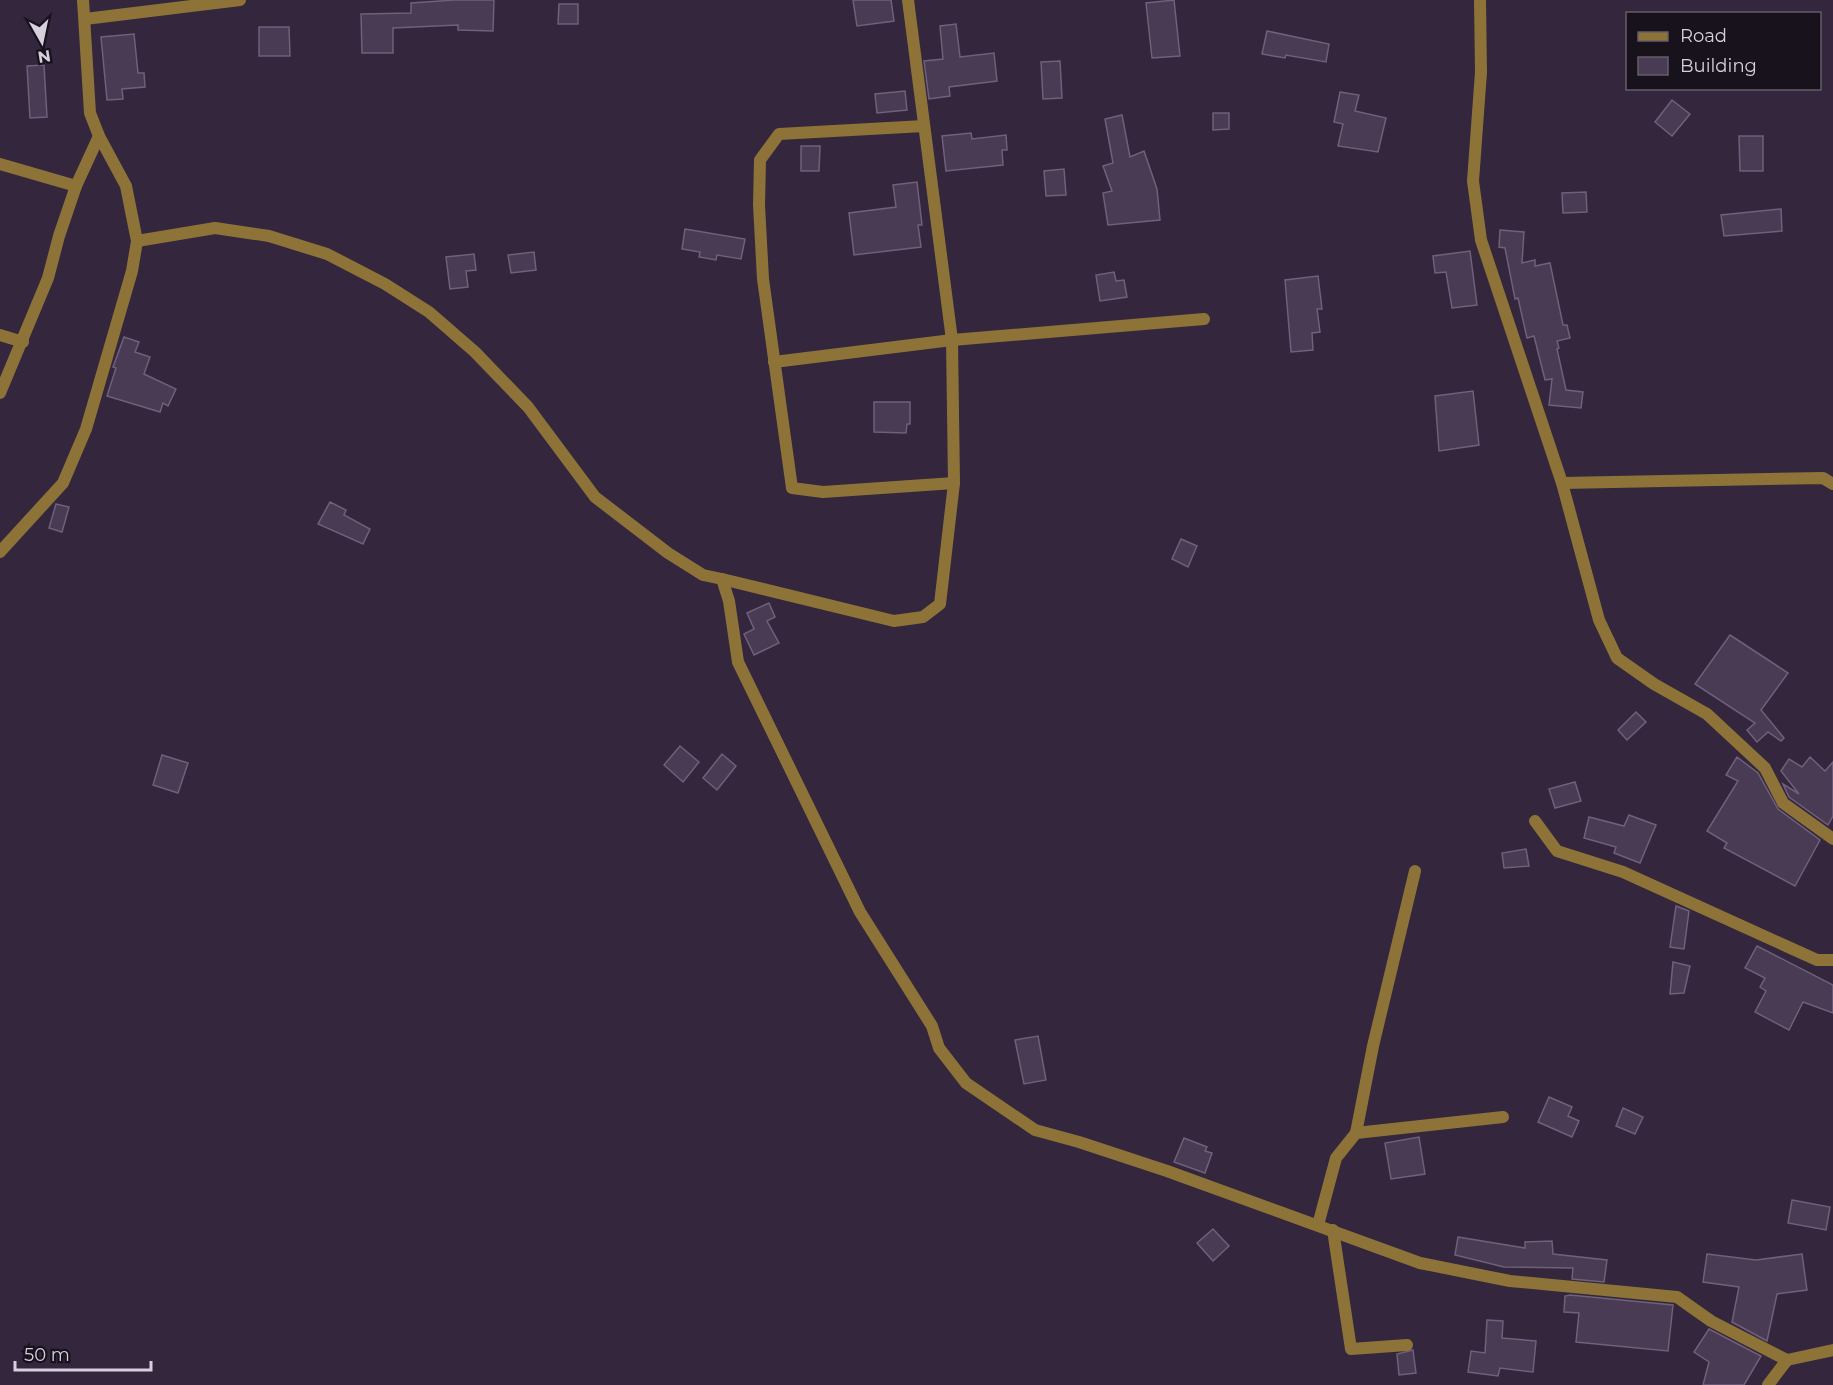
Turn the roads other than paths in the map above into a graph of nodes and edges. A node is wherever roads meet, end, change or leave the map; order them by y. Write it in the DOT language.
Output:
graph roads {
  1 [pos="240,0"];
  2 [pos="908,0"];
  3 [pos="1480,0"];
  4 [pos="81,7"];
  5 [pos="924,126"];
  6 [pos="99,136"];
  7 [pos="0,164"];
  8 [pos="76,186"];
  9 [pos="137,241"];
  10 [pos="1204,319"];
  11 [pos="0,335"];
  12 [pos="952,340"];
  13 [pos="23,342"];
  14 [pos="774,362"];
  15 [pos="0,393"];
  16 [pos="954,483"];
  17 [pos="1562,483"];
  18 [pos="1833,484"];
  19 [pos="0,552"];
  20 [pos="722,579"];
  21 [pos="1535,821"];
  22 [pos="1833,839"];
  23 [pos="1415,871"];
  24 [pos="1833,960"];
  25 [pos="1503,1117"];
  26 [pos="1356,1132"];
  27 [pos="1318,1225"];
  28 [pos="1333,1230"];
  29 [pos="1407,1344"];
  30 [pos="1833,1350"];
  31 [pos="1786,1360"];
  32 [pos="1768,1385"];
  1 -- 4 [label="street"];
  2 -- 5 [label="street"];
  3 -- 17 [label="street"];
  4 -- 6 [label="street"];
  5 -- 12 [label="street"];
  5 -- 14 [label="street"];
  6 -- 8 [label="street"];
  6 -- 9 [label="street"];
  7 -- 8 [label="street"];
  8 -- 13 [label="street"];
  9 -- 19 [label="street"];
  9 -- 20 [label="street"];
  10 -- 12 [label="street"];
  11 -- 13 [label="street"];
  12 -- 14 [label="street"];
  12 -- 16 [label="street"];
  13 -- 15 [label="street"];
  14 -- 16 [label="street"];
  16 -- 20 [label="street"];
  17 -- 18 [label="street"];
  17 -- 22 [label="street"];
  20 -- 27 [label="street"];
  21 -- 24 [label="street"];
  23 -- 26 [label="street"];
  25 -- 26 [label="street"];
  26 -- 27 [label="street"];
  27 -- 28 [label="street"];
  28 -- 29 [label="street"];
  28 -- 31 [label="street"];
  30 -- 31 [label="street"];
  31 -- 32 [label="street"];
}
